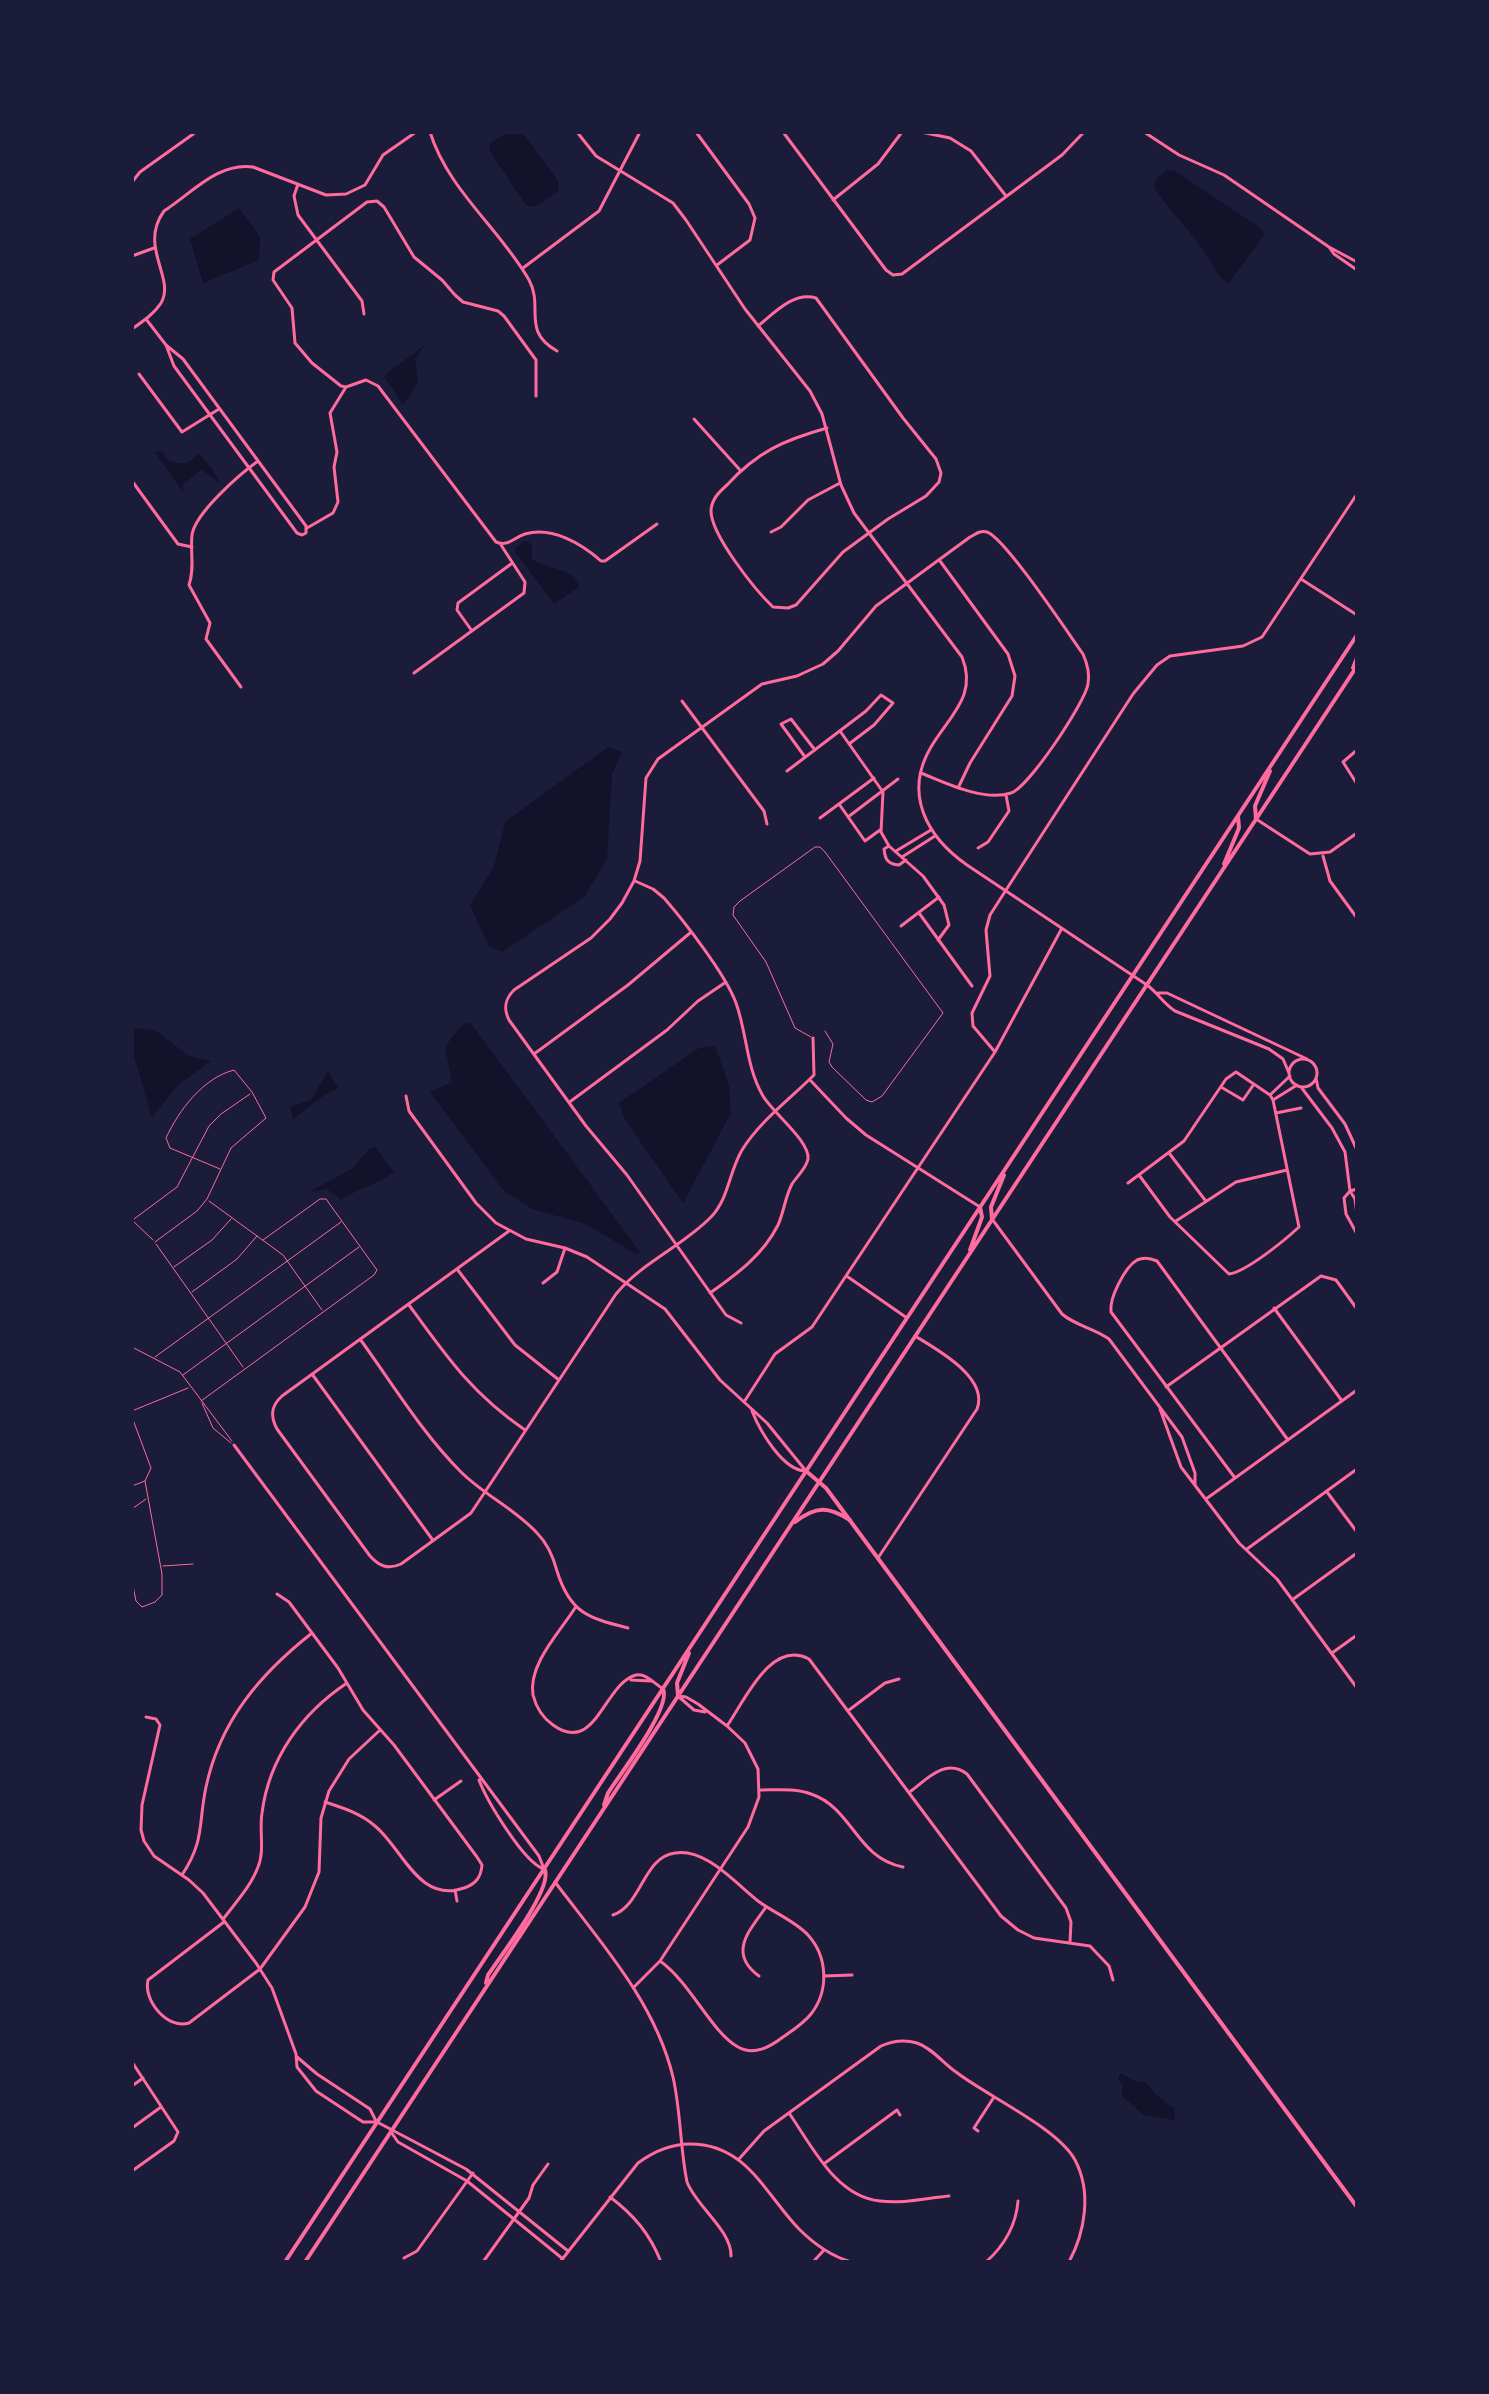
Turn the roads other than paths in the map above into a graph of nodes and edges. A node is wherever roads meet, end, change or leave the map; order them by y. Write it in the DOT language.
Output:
graph roads {
  1 [pos="416,132"];
  2 [pos="430,132"];
  3 [pos="577,132"];
  4 [pos="640,132"];
  5 [pos="696,132"];
  6 [pos="783,132"];
  7 [pos="902,132"];
  8 [pos="921,132"];
  9 [pos="1084,132"];
  10 [pos="1144,132"];
  11 [pos="193,133"];
  12 [pos="621,171"];
  13 [pos="132,182"];
  14 [pos="298,184"];
  15 [pos="1006,196"];
  16 [pos="833,200"];
  17 [pos="316,239"];
  18 [pos="1329,247"];
  19 [pos="154,248"];
  20 [pos="132,256"];
  21 [pos="1357,262"];
  22 [pos="717,265"];
  23 [pos="522,269"];
  24 [pos="1357,270"];
  25 [pos="364,314"];
  26 [pos="146,319"];
  27 [pos="758,326"];
  28 [pos="132,329"];
  29 [pos="166,345"];
  30 [pos="557,351"];
  31 [pos="139,374"];
  32 [pos="346,387"];
  33 [pos="536,396"];
  34 [pos="219,409"];
  35 [pos="211,415"];
  36 [pos="694,419"];
  37 [pos="827,428"];
  38 [pos="258,461"];
  39 [pos="249,467"];
  40 [pos="741,470"];
  41 [pos="132,481"];
  42 [pos="840,483"];
  43 [pos="1357,494"];
  44 [pos="657,524"];
  45 [pos="307,528"];
  46 [pos="771,532"];
  47 [pos="869,533"];
  48 [pos="501,544"];
  49 [pos="192,547"];
  50 [pos="939,559"];
  51 [pos="511,564"];
  52 [pos="1301,579"];
  53 [pos="907,582"];
  54 [pos="1357,615"];
  55 [pos="472,631"];
  56 [pos="1357,635"];
  57 [pos="1357,658"];
  58 [pos="1357,666"];
  59 [pos="414,673"];
  60 [pos="1347,681"];
  61 [pos="241,687"];
  62 [pos="682,701"];
  63 [pos="702,727"];
  64 [pos="840,731"];
  65 [pos="849,744"];
  66 [pos="815,750"];
  67 [pos="1357,750"];
  68 [pos="805,757"];
  69 [pos="1274,761"];
  70 [pos="787,771"];
  71 [pos="921,773"];
  72 [pos="874,778"];
  73 [pos="898,779"];
  74 [pos="1357,784"];
  75 [pos="959,786"];
  76 [pos="882,790"];
  77 [pos="1006,795"];
  78 [pos="839,804"];
  79 [pos="1238,816"];
  80 [pos="848,817"];
  81 [pos="820,818"];
  82 [pos="1256,819"];
  83 [pos="767,824"];
  84 [pos="881,830"];
  85 [pos="931,830"];
  86 [pos="1357,833"];
  87 [pos="935,836"];
  88 [pos="889,846"];
  89 [pos="978,848"];
  90 [pos="896,852"];
  91 [pos="1322,854"];
  92 [pos="904,859"];
  93 [pos="1220,874"];
  94 [pos="634,881"];
  95 [pos="1006,890"];
  96 [pos="939,897"];
  97 [pos="919,913"];
  98 [pos="1357,918"];
  99 [pos="901,926"];
  100 [pos="1062,928"];
  101 [pos="690,933"];
  102 [pos="938,940"];
  103 [pos="1133,975"];
  104 [pos="726,982"];
  105 [pos="1147,985"];
  106 [pos="972,986"];
  107 [pos="1158,993"];
  108 [pos="1234,1024"];
  109 [pos="825,1031"];
  110 [pos="1230,1033"];
  111 [pos="813,1038"];
  112 [pos="995,1052"];
  113 [pos="534,1054"];
  114 [pos="1307,1059"];
  115 [pos="1289,1074"];
  116 [pos="1316,1078"];
  117 [pos="809,1080"];
  118 [pos="1254,1084"];
  119 [pos="1299,1086"];
  120 [pos="1221,1087"];
  121 [pos="252,1092"];
  122 [pos="1270,1095"];
  123 [pos="406,1096"];
  124 [pos="1273,1100"];
  125 [pos="569,1102"];
  126 [pos="1301,1108"];
  127 [pos="775,1113"];
  128 [pos="1276,1113"];
  129 [pos="1357,1150"];
  130 [pos="1169,1153"];
  131 [pos="192,1158"];
  132 [pos="1007,1166"];
  133 [pos="919,1167"];
  134 [pos="220,1169"];
  135 [pos="1287,1170"];
  136 [pos="1139,1175"];
  137 [pos="1128,1183"];
  138 [pos="1357,1189"];
  139 [pos="1350,1191"];
  140 [pos="207,1199"];
  141 [pos="1205,1200"];
  142 [pos="980,1207"];
  143 [pos="1357,1214"];
  144 [pos="232,1218"];
  145 [pos="992,1219"];
  146 [pos="132,1220"];
  147 [pos="343,1221"];
  148 [pos="1174,1222"];
  149 [pos="509,1231"];
  150 [pos="1357,1234"];
  151 [pos="257,1236"];
  152 [pos="263,1240"];
  153 [pos="155,1242"];
  154 [pos="674,1245"];
  155 [pos="361,1246"];
  156 [pos="565,1248"];
  157 [pos="966,1259"];
  158 [pos="287,1262"];
  159 [pos="172,1268"];
  160 [pos="457,1269"];
  161 [pos="846,1276"];
  162 [pos="626,1282"];
  163 [pos="543,1283"];
  164 [pos="305,1287"];
  165 [pos="190,1293"];
  166 [pos="710,1293"];
  167 [pos="409,1304"];
  168 [pos="1274,1308"];
  169 [pos="1357,1309"];
  170 [pos="323,1312"];
  171 [pos="907,1318"];
  172 [pos="208,1319"];
  173 [pos="741,1323"];
  174 [pos="915,1336"];
  175 [pos="360,1339"];
  176 [pos="226,1344"];
  177 [pos="132,1347"];
  178 [pos="1221,1347"];
  179 [pos="155,1357"];
  180 [pos="244,1369"];
  181 [pos="312,1374"];
  182 [pos="183,1375"];
  183 [pos="559,1380"];
  184 [pos="191,1387"];
  185 [pos="1166,1387"];
  186 [pos="1357,1390"];
  187 [pos="201,1401"];
  188 [pos="1342,1401"];
  189 [pos="744,1402"];
  190 [pos="751,1409"];
  191 [pos="1160,1409"];
  192 [pos="132,1411"];
  193 [pos="132,1417"];
  194 [pos="525,1430"];
  195 [pos="138,1432"];
  196 [pos="132,1436"];
  197 [pos="1288,1440"];
  198 [pos="234,1445"];
  199 [pos="1187,1448"];
  200 [pos="1174,1452"];
  201 [pos="1357,1469"];
  202 [pos="806,1471"];
  203 [pos="1235,1478"];
  204 [pos="145,1481"];
  205 [pos="820,1481"];
  206 [pos="1195,1485"];
  207 [pos="132,1486"];
  208 [pos="484,1492"];
  209 [pos="1327,1492"];
  210 [pos="148,1497"];
  211 [pos="1206,1499"];
  212 [pos="132,1509"];
  213 [pos="850,1520"];
  214 [pos="790,1526"];
  215 [pos="1357,1532"];
  216 [pos="433,1540"];
  217 [pos="1247,1549"];
  218 [pos="1357,1553"];
  219 [pos="878,1558"];
  220 [pos="193,1564"];
  221 [pos="161,1566"];
  222 [pos="388,1567"];
  223 [pos="388,1574"];
  224 [pos="132,1581"];
  225 [pos="277,1594"];
  226 [pos="1292,1600"];
  227 [pos="576,1607"];
  228 [pos="628,1628"];
  229 [pos="312,1633"];
  230 [pos="1357,1635"];
  231 [pos="693,1643"];
  232 [pos="1332,1653"];
  233 [pos="899,1679"];
  234 [pos="347,1683"];
  235 [pos="1357,1688"];
  236 [pos="663,1689"];
  237 [pos="678,1696"];
  238 [pos="849,1710"];
  239 [pos="146,1717"];
  240 [pos="727,1726"];
  241 [pos="380,1730"];
  242 [pos="477,1776"];
  243 [pos="461,1781"];
  244 [pos="760,1790"];
  245 [pos="909,1792"];
  246 [pos="434,1800"];
  247 [pos="325,1802"];
  248 [pos="604,1808"];
  249 [pos="521,1832"];
  250 [pos="514,1837"];
  251 [pos="903,1867"];
  252 [pos="544,1869"];
  253 [pos="720,1870"];
  254 [pos="182,1875"];
  255 [pos="555,1882"];
  256 [pos="455,1890"];
  257 [pos="457,1901"];
  258 [pos="766,1907"];
  259 [pos="613,1915"];
  260 [pos="224,1921"];
  261 [pos="1070,1942"];
  262 [pos="660,1961"];
  263 [pos="260,1969"];
  264 [pos="852,1975"];
  265 [pos="759,1976"];
  266 [pos="824,1976"];
  267 [pos="1113,1980"];
  268 [pos="487,1986"];
  269 [pos="634,1987"];
  270 [pos="297,2057"];
  271 [pos="132,2062"];
  272 [pos="143,2078"];
  273 [pos="132,2086"];
  274 [pos="994,2097"];
  275 [pos="162,2107"];
  276 [pos="788,2113"];
  277 [pos="900,2115"];
  278 [pos="377,2122"];
  279 [pos="132,2128"];
  280 [pos="978,2131"];
  281 [pos="391,2132"];
  282 [pos="683,2145"];
  283 [pos="739,2159"];
  284 [pos="825,2163"];
  285 [pos="548,2164"];
  286 [pos="132,2171"];
  287 [pos="473,2173"];
  288 [pos="467,2181"];
  289 [pos="949,2196"];
  290 [pos="610,2197"];
  291 [pos="1018,2201"];
  292 [pos="1357,2207"];
  293 [pos="520,2211"];
  294 [pos="514,2219"];
  295 [pos="824,2250"];
  296 [pos="568,2252"];
  297 [pos="731,2256"];
  298 [pos="404,2258"];
  299 [pos="562,2260"];
  300 [pos="285,2262"];
  301 [pos="305,2262"];
  302 [pos="483,2262"];
  303 [pos="661,2262"];
  304 [pos="813,2262"];
  305 [pos="851,2262"];
  306 [pos="986,2262"];
  307 [pos="1069,2262"];
  1 -- 14 [label="street"];
  2 -- 23 [label="street"];
  3 -- 12 [label="street"];
  4 -- 12 [label="street"];
  5 -- 22 [label="street"];
  6 -- 16 [label="street"];
  7 -- 16 [label="street"];
  8 -- 15 [label="street"];
  9 -- 15 [label="street"];
  10 -- 18 [label="street"];
  11 -- 13 [label="street"];
  12 -- 22 [label="street"];
  12 -- 23 [label="street"];
  14 -- 17 [label="street"];
  14 -- 19 [label="street"];
  15 -- 16 [label="street"];
  17 -- 25 [label="street"];
  17 -- 32 [label="street"];
  17 -- 33 [label="street"];
  18 -- 21 [label="street"];
  18 -- 24 [label="street"];
  19 -- 20 [label="street"];
  19 -- 26 [label="street"];
  22 -- 27 [label="street"];
  23 -- 30 [label="street"];
  26 -- 28 [label="street"];
  26 -- 29 [label="street"];
  27 -- 37 [label="street"];
  27 -- 47 [label="street"];
  29 -- 34 [label="street"];
  29 -- 35 [label="street"];
  31 -- 35 [label="street"];
  32 -- 45 [label="street"];
  32 -- 48 [label="street"];
  34 -- 35 [label="street"];
  34 -- 38 [label="street"];
  35 -- 39 [label="street"];
  36 -- 40 [label="street"];
  37 -- 40 [label="street"];
  37 -- 42 [label="street"];
  38 -- 39 [label="street"];
  38 -- 45 [label="street"];
  39 -- 45 [label="street"];
  39 -- 49 [label="street"];
  40 -- 47 [label="street"];
  41 -- 49 [label="street"];
  42 -- 46 [label="street"];
  42 -- 47 [label="street"];
  43 -- 52 [label="street"];
  44 -- 48 [label="street"];
  47 -- 53 [label="street"];
  48 -- 51 [label="street"];
  49 -- 61 [label="street"];
  50 -- 53 [label="street"];
  50 -- 75 [label="street"];
  50 -- 77 [label="street"];
  51 -- 55 [label="street"];
  51 -- 55 [label="street"];
  52 -- 54 [label="street"];
  52 -- 95 [label="street"];
  53 -- 63 [label="street"];
  53 -- 71 [label="street"];
  55 -- 59 [label="street"];
  56 -- 69 [label="main road"];
  57 -- 60 [label="main road"];
  58 -- 60 [label="main road"];
  60 -- 82 [label="main road"];
  62 -- 63 [label="street"];
  63 -- 83 [label="street"];
  63 -- 94 [label="street"];
  64 -- 65 [label="street"];
  64 -- 65 [label="street"];
  64 -- 66 [label="street"];
  65 -- 72 [label="street"];
  66 -- 68 [label="street"];
  66 -- 68 [label="street"];
  67 -- 74 [label="street"];
  68 -- 70 [label="street"];
  69 -- 79 [label="main road"];
  69 -- 82 [label="main road"];
  71 -- 75 [label="street"];
  71 -- 85 [label="street"];
  72 -- 76 [label="street"];
  72 -- 78 [label="street"];
  73 -- 76 [label="street"];
  75 -- 77 [label="street"];
  76 -- 80 [label="street"];
  76 -- 84 [label="street"];
  77 -- 89 [label="street"];
  78 -- 80 [label="street"];
  78 -- 81 [label="street"];
  79 -- 93 [label="main road"];
  79 -- 103 [label="main road"];
  80 -- 84 [label="street"];
  82 -- 91 [label="street"];
  82 -- 93 [label="main road"];
  84 -- 88 [label="street"];
  85 -- 87 [label="street"];
  85 -- 90 [label="street"];
  86 -- 91 [label="street"];
  87 -- 92 [label="street"];
  87 -- 95 [label="street"];
  88 -- 90 [label="street"];
  88 -- 92 [label="street"];
  90 -- 92 [label="street"];
  91 -- 98 [label="street"];
  92 -- 96 [label="street"];
  93 -- 105 [label="main road"];
  94 -- 101 [label="street"];
  94 -- 113 [label="street"];
  95 -- 100 [label="street"];
  95 -- 112 [label="street"];
  96 -- 97 [label="street"];
  96 -- 102 [label="street"];
  97 -- 99 [label="street"];
  97 -- 102 [label="street"];
  100 -- 103 [label="street"];
  100 -- 112 [label="street"];
  101 -- 104 [label="street"];
  101 -- 113 [label="street"];
  102 -- 106 [label="street"];
  103 -- 105 [label="street"];
  103 -- 132 [label="main road"];
  104 -- 125 [label="street"];
  104 -- 127 [label="street"];
  105 -- 107 [label="street"];
  105 -- 145 [label="main road"];
  107 -- 108 [label="street"];
  107 -- 110 [label="street"];
  108 -- 110 [label="street"];
  108 -- 114 [label="street"];
  109 -- 111 [label="lane"];
  110 -- 115 [label="street"];
  111 -- 117 [label="street"];
  112 -- 133 [label="street"];
  113 -- 125 [label="street"];
  114 -- 115 [label="street"];
  114 -- 116 [label="street"];
  115 -- 119 [label="street"];
  115 -- 122 [label="street"];
  116 -- 119 [label="street"];
  116 -- 129 [label="street"];
  117 -- 127 [label="street"];
  117 -- 133 [label="street"];
  118 -- 120 [label="street"];
  118 -- 120 [label="street"];
  118 -- 122 [label="street"];
  119 -- 124 [label="street"];
  119 -- 139 [label="street"];
  120 -- 130 [label="street"];
  121 -- 131 [label="lane"];
  121 -- 131 [label="lane"];
  121 -- 134 [label="lane"];
  122 -- 124 [label="street"];
  123 -- 149 [label="street"];
  124 -- 128 [label="street"];
  125 -- 154 [label="street"];
  126 -- 128 [label="street"];
  127 -- 154 [label="street"];
  127 -- 166 [label="street"];
  128 -- 135 [label="street"];
  130 -- 136 [label="street"];
  130 -- 141 [label="street"];
  131 -- 134 [label="lane"];
  131 -- 146 [label="lane"];
  132 -- 142 [label="main road"];
  132 -- 145 [label="main road"];
  133 -- 142 [label="street"];
  133 -- 161 [label="street"];
  134 -- 140 [label="lane"];
  135 -- 141 [label="street"];
  135 -- 148 [label="street"];
  136 -- 137 [label="street"];
  136 -- 148 [label="street"];
  138 -- 139 [label="street"];
  139 -- 143 [label="street"];
  139 -- 150 [label="street"];
  140 -- 144 [label="lane"];
  140 -- 153 [label="lane"];
  141 -- 148 [label="street"];
  142 -- 157 [label="main road"];
  142 -- 171 [label="main road"];
  144 -- 151 [label="lane"];
  144 -- 159 [label="lane"];
  145 -- 157 [label="main road"];
  145 -- 191 [label="street"];
  146 -- 153 [label="lane"];
  147 -- 152 [label="lane"];
  147 -- 155 [label="lane"];
  147 -- 158 [label="lane"];
  149 -- 156 [label="street"];
  149 -- 160 [label="street"];
  151 -- 152 [label="lane"];
  151 -- 165 [label="lane"];
  152 -- 158 [label="lane"];
  153 -- 159 [label="lane"];
  154 -- 162 [label="street"];
  154 -- 166 [label="street"];
  155 -- 164 [label="lane"];
  155 -- 170 [label="lane"];
  156 -- 162 [label="street"];
  156 -- 163 [label="street"];
  157 -- 174 [label="main road"];
  158 -- 164 [label="lane"];
  158 -- 172 [label="lane"];
  159 -- 165 [label="lane"];
  160 -- 167 [label="street"];
  160 -- 183 [label="street"];
  161 -- 171 [label="street"];
  161 -- 189 [label="street"];
  162 -- 183 [label="street"];
  162 -- 189 [label="street"];
  164 -- 170 [label="lane"];
  164 -- 176 [label="lane"];
  165 -- 172 [label="lane"];
  166 -- 173 [label="street"];
  167 -- 175 [label="street"];
  167 -- 194 [label="street"];
  168 -- 169 [label="street"];
  168 -- 178 [label="street"];
  168 -- 188 [label="street"];
  170 -- 180 [label="lane"];
  171 -- 202 [label="main road"];
  172 -- 176 [label="lane"];
  172 -- 179 [label="lane"];
  174 -- 205 [label="main road"];
  174 -- 219 [label="street"];
  175 -- 181 [label="street"];
  175 -- 208 [label="street"];
  176 -- 180 [label="lane"];
  176 -- 182 [label="lane"];
  177 -- 179 [label="lane"];
  178 -- 185 [label="street"];
  178 -- 185 [label="street"];
  178 -- 197 [label="street"];
  179 -- 182 [label="lane"];
  180 -- 187 [label="lane"];
  181 -- 216 [label="street"];
  181 -- 222 [label="street"];
  182 -- 184 [label="lane"];
  183 -- 194 [label="street"];
  184 -- 187 [label="lane"];
  184 -- 192 [label="lane"];
  185 -- 203 [label="street"];
  186 -- 188 [label="street"];
  187 -- 198 [label="lane"];
  187 -- 198 [label="lane"];
  188 -- 197 [label="street"];
  189 -- 190 [label="street"];
  190 -- 202 [label="street"];
  190 -- 202 [label="street"];
  191 -- 199 [label="street"];
  191 -- 200 [label="street"];
  193 -- 195 [label="lane"];
  194 -- 208 [label="street"];
  195 -- 196 [label="lane"];
  195 -- 204 [label="lane"];
  197 -- 203 [label="street"];
  198 -- 242 [label="street"];
  199 -- 200 [label="street"];
  199 -- 206 [label="street"];
  200 -- 206 [label="street"];
  201 -- 209 [label="street"];
  202 -- 205 [label="main road"];
  202 -- 231 [label="main road"];
  203 -- 211 [label="street"];
  204 -- 207 [label="lane"];
  204 -- 210 [label="lane"];
  205 -- 213 [label="main road"];
  205 -- 214 [label="main road"];
  206 -- 211 [label="street"];
  208 -- 216 [label="street"];
  208 -- 227 [label="street"];
  209 -- 215 [label="street"];
  209 -- 217 [label="street"];
  210 -- 212 [label="lane"];
  210 -- 221 [label="lane"];
  211 -- 217 [label="street"];
  213 -- 214 [label="main road"];
  213 -- 219 [label="main road"];
  214 -- 237 [label="main road"];
  216 -- 222 [label="street"];
  217 -- 226 [label="street"];
  218 -- 226 [label="street"];
  219 -- 292 [label="main road"];
  220 -- 221 [label="lane"];
  221 -- 224 [label="lane"];
  222 -- 223 [label="street"];
  225 -- 229 [label="street"];
  226 -- 232 [label="street"];
  227 -- 228 [label="street"];
  227 -- 236 [label="street"];
  229 -- 234 [label="street"];
  229 -- 254 [label="street"];
  230 -- 232 [label="street"];
  231 -- 236 [label="main road"];
  231 -- 237 [label="main road"];
  232 -- 235 [label="street"];
  233 -- 238 [label="street"];
  234 -- 241 [label="street"];
  234 -- 260 [label="street"];
  236 -- 248 [label="main road"];
  236 -- 252 [label="main road"];
  237 -- 240 [label="street"];
  237 -- 248 [label="main road"];
  238 -- 240 [label="street"];
  238 -- 245 [label="street"];
  239 -- 254 [label="street"];
  240 -- 244 [label="street"];
  241 -- 246 [label="street"];
  241 -- 247 [label="street"];
  242 -- 249 [label="street"];
  242 -- 250 [label="street"];
  243 -- 246 [label="street"];
  244 -- 251 [label="street"];
  244 -- 253 [label="street"];
  245 -- 261 [label="street"];
  245 -- 261 [label="street"];
  246 -- 256 [label="street"];
  247 -- 256 [label="street"];
  247 -- 263 [label="street"];
  248 -- 255 [label="main road"];
  249 -- 250 [label="street"];
  249 -- 252 [label="street"];
  250 -- 252 [label="street"];
  252 -- 268 [label="main road"];
  252 -- 278 [label="main road"];
  253 -- 258 [label="street"];
  253 -- 259 [label="street"];
  253 -- 262 [label="street"];
  254 -- 260 [label="street"];
  255 -- 268 [label="main road"];
  255 -- 269 [label="street"];
  256 -- 257 [label="street"];
  258 -- 265 [label="street"];
  258 -- 266 [label="street"];
  260 -- 263 [label="street"];
  260 -- 263 [label="street"];
  261 -- 267 [label="street"];
  262 -- 266 [label="street"];
  262 -- 269 [label="street"];
  263 -- 270 [label="street"];
  264 -- 266 [label="street"];
  268 -- 281 [label="main road"];
  269 -- 282 [label="street"];
  270 -- 278 [label="street"];
  270 -- 278 [label="street"];
  271 -- 272 [label="street"];
  272 -- 273 [label="street"];
  272 -- 275 [label="street"];
  274 -- 276 [label="street"];
  274 -- 280 [label="street"];
  274 -- 307 [label="street"];
  275 -- 279 [label="street"];
  275 -- 286 [label="street"];
  276 -- 283 [label="street"];
  276 -- 284 [label="street"];
  277 -- 284 [label="street"];
  278 -- 281 [label="street"];
  278 -- 300 [label="main road"];
  281 -- 287 [label="street"];
  281 -- 288 [label="street"];
  281 -- 301 [label="main road"];
  282 -- 283 [label="street"];
  282 -- 290 [label="street"];
  282 -- 297 [label="street"];
  283 -- 295 [label="street"];
  284 -- 289 [label="street"];
  285 -- 293 [label="street"];
  287 -- 288 [label="street"];
  287 -- 293 [label="street"];
  288 -- 294 [label="street"];
  288 -- 298 [label="street"];
  290 -- 296 [label="street"];
  290 -- 303 [label="street"];
  291 -- 306 [label="street"];
  293 -- 294 [label="street"];
  293 -- 296 [label="street"];
  294 -- 299 [label="street"];
  294 -- 302 [label="street"];
  295 -- 304 [label="street"];
  295 -- 305 [label="street"];
  296 -- 299 [label="street"];
}
